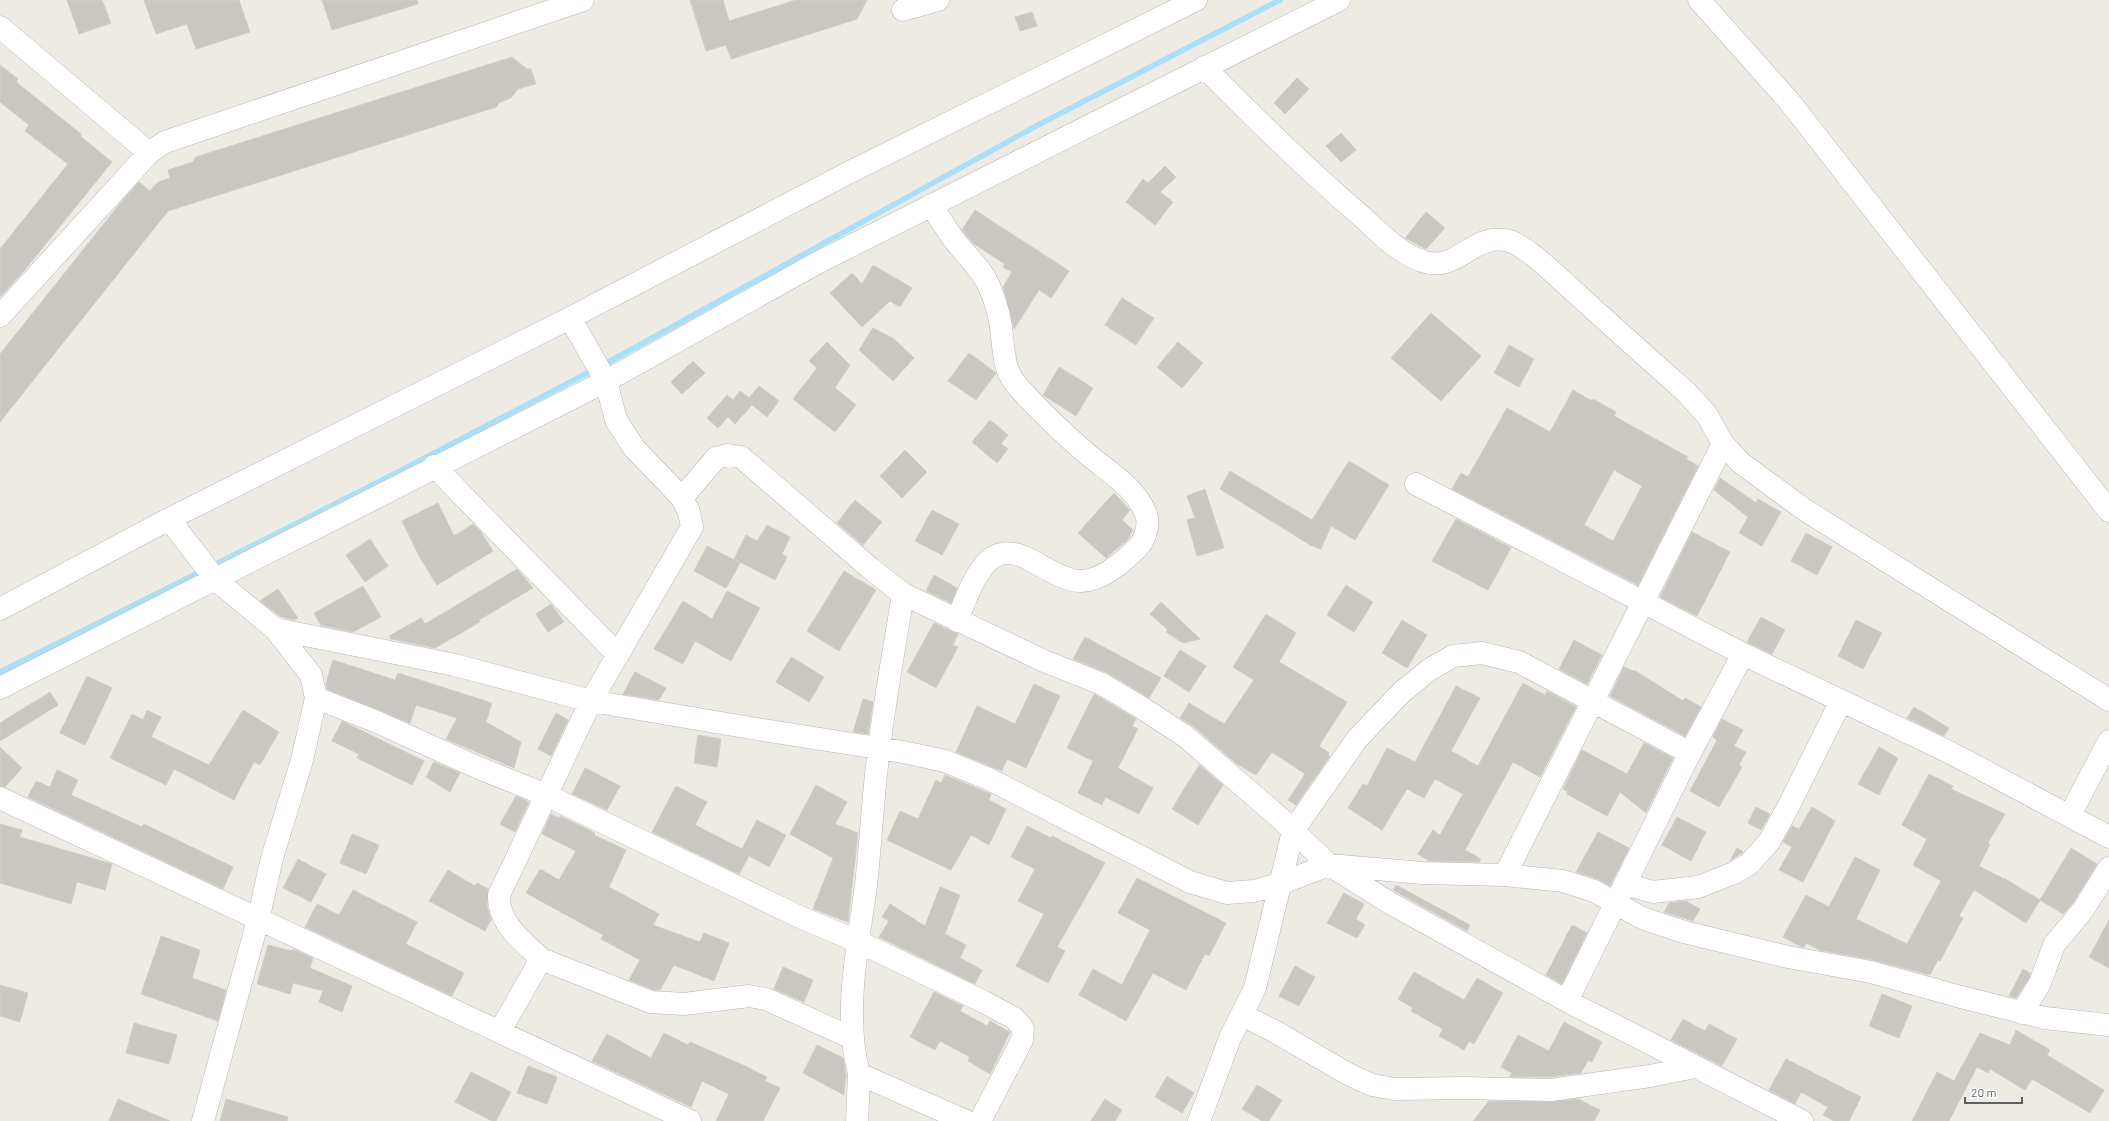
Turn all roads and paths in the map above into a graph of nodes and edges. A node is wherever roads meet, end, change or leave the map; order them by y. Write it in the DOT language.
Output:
graph roads {
  1 [pos="583,0"];
  2 [pos="938,0"];
  3 [pos="1196,0"];
  4 [pos="1339,0"];
  5 [pos="1699,0"];
  6 [pos="903,10"];
  7 [pos="0,27"];
  8 [pos="1204,67"];
  9 [pos="149,153"];
  10 [pos="932,205"];
  11 [pos="0,316"];
  12 [pos="570,318"];
  13 [pos="606,381"];
  14 [pos="1723,444"];
  15 [pos="434,466"];
  16 [pos="1416,484"];
  17 [pos="682,498"];
  18 [pos="2109,511"];
  19 [pos="169,519"];
  20 [pos="216,580"];
  21 [pos="903,594"];
  22 [pos="1644,603"];
  23 [pos="0,609"];
  24 [pos="957,620"];
  25 [pos="275,628"];
  26 [pos="1743,654"];
  27 [pos="618,655"];
  28 [pos="0,688"];
  29 [pos="316,698"];
  30 [pos="2109,700"];
  31 [pos="591,701"];
  32 [pos="1841,701"];
  33 [pos="1593,702"];
  34 [pos="2109,742"];
  35 [pos="878,749"];
  36 [pos="1690,754"];
  37 [pos="546,795"];
  38 [pos="0,798"];
  39 [pos="2070,815"];
  40 [pos="1293,831"];
  41 [pos="2109,837"];
  42 [pos="1329,865"];
  43 [pos="2109,868"];
  44 [pos="1505,875"];
  45 [pos="1280,884"];
  46 [pos="1620,894"];
  47 [pos="258,920"];
  48 [pos="857,942"];
  49 [pos="541,959"];
  50 [pos="1567,1001"];
  51 [pos="2022,1013"];
  52 [pos="1242,1015"];
  53 [pos="2109,1025"];
  54 [pos="500,1031"];
  55 [pos="852,1038"];
  56 [pos="1695,1067"];
  57 [pos="858,1074"];
  58 [pos="203,1121"];
  59 [pos="690,1121"];
  60 [pos="857,1121"];
  61 [pos="966,1121"];
  62 [pos="980,1121"];
  63 [pos="1199,1121"];
  64 [pos="1802,1121"];
  1 -- 9 [label="street"];
  2 -- 6 [label="street"];
  3 -- 12 [label="street"];
  4 -- 8 [label="street"];
  5 -- 18 [label="street"];
  7 -- 9 [label="street"];
  8 -- 10 [label="street"];
  8 -- 14 [label="street"];
  9 -- 11 [label="street"];
  10 -- 13 [label="street"];
  10 -- 24 [label="street"];
  12 -- 13 [label="street"];
  12 -- 19 [label="street"];
  13 -- 15 [label="street"];
  13 -- 17 [label="street"];
  14 -- 22 [label="street"];
  14 -- 30 [label="street"];
  15 -- 20 [label="street"];
  15 -- 27 [label="street"];
  16 -- 22 [label="street"];
  17 -- 21 [label="street"];
  17 -- 27 [label="street"];
  19 -- 20 [label="street"];
  19 -- 23 [label="street"];
  20 -- 25 [label="street"];
  20 -- 28 [label="street"];
  21 -- 24 [label="street"];
  21 -- 35 [label="street"];
  22 -- 26 [label="street"];
  22 -- 33 [label="street"];
  24 -- 40 [label="street"];
  25 -- 29 [label="street"];
  25 -- 31 [label="street"];
  26 -- 32 [label="street"];
  26 -- 36 [label="street"];
  27 -- 31 [label="street"];
  29 -- 37 [label="street"];
  29 -- 47 [label="street"];
  31 -- 35 [label="street"];
  31 -- 37 [label="street"];
  32 -- 39 [label="street"];
  32 -- 46 [label="street"];
  33 -- 36 [label="street"];
  33 -- 40 [label="street"];
  33 -- 44 [label="street"];
  34 -- 39 [label="street"];
  35 -- 45 [label="street"];
  35 -- 48 [label="street"];
  36 -- 46 [label="street"];
  37 -- 48 [label="street"];
  37 -- 49 [label="street"];
  38 -- 47 [label="street"];
  39 -- 41 [label="street"];
  40 -- 42 [label="street"];
  40 -- 45 [label="street"];
  42 -- 44 [label="street"];
  42 -- 45 [label="street"];
  42 -- 50 [label="street"];
  43 -- 51 [label="street"];
  44 -- 46 [label="street"];
  45 -- 52 [label="street"];
  46 -- 50 [label="street"];
  46 -- 51 [label="street"];
  47 -- 54 [label="street"];
  47 -- 58 [label="street"];
  48 -- 55 [label="street"];
  48 -- 62 [label="street"];
  49 -- 54 [label="street"];
  49 -- 55 [label="street"];
  50 -- 56 [label="street"];
  51 -- 53 [label="street"];
  52 -- 56 [label="street"];
  52 -- 63 [label="street"];
  54 -- 59 [label="street"];
  55 -- 57 [label="street"];
  56 -- 64 [label="street"];
  57 -- 60 [label="street"];
  57 -- 61 [label="street"];
}
